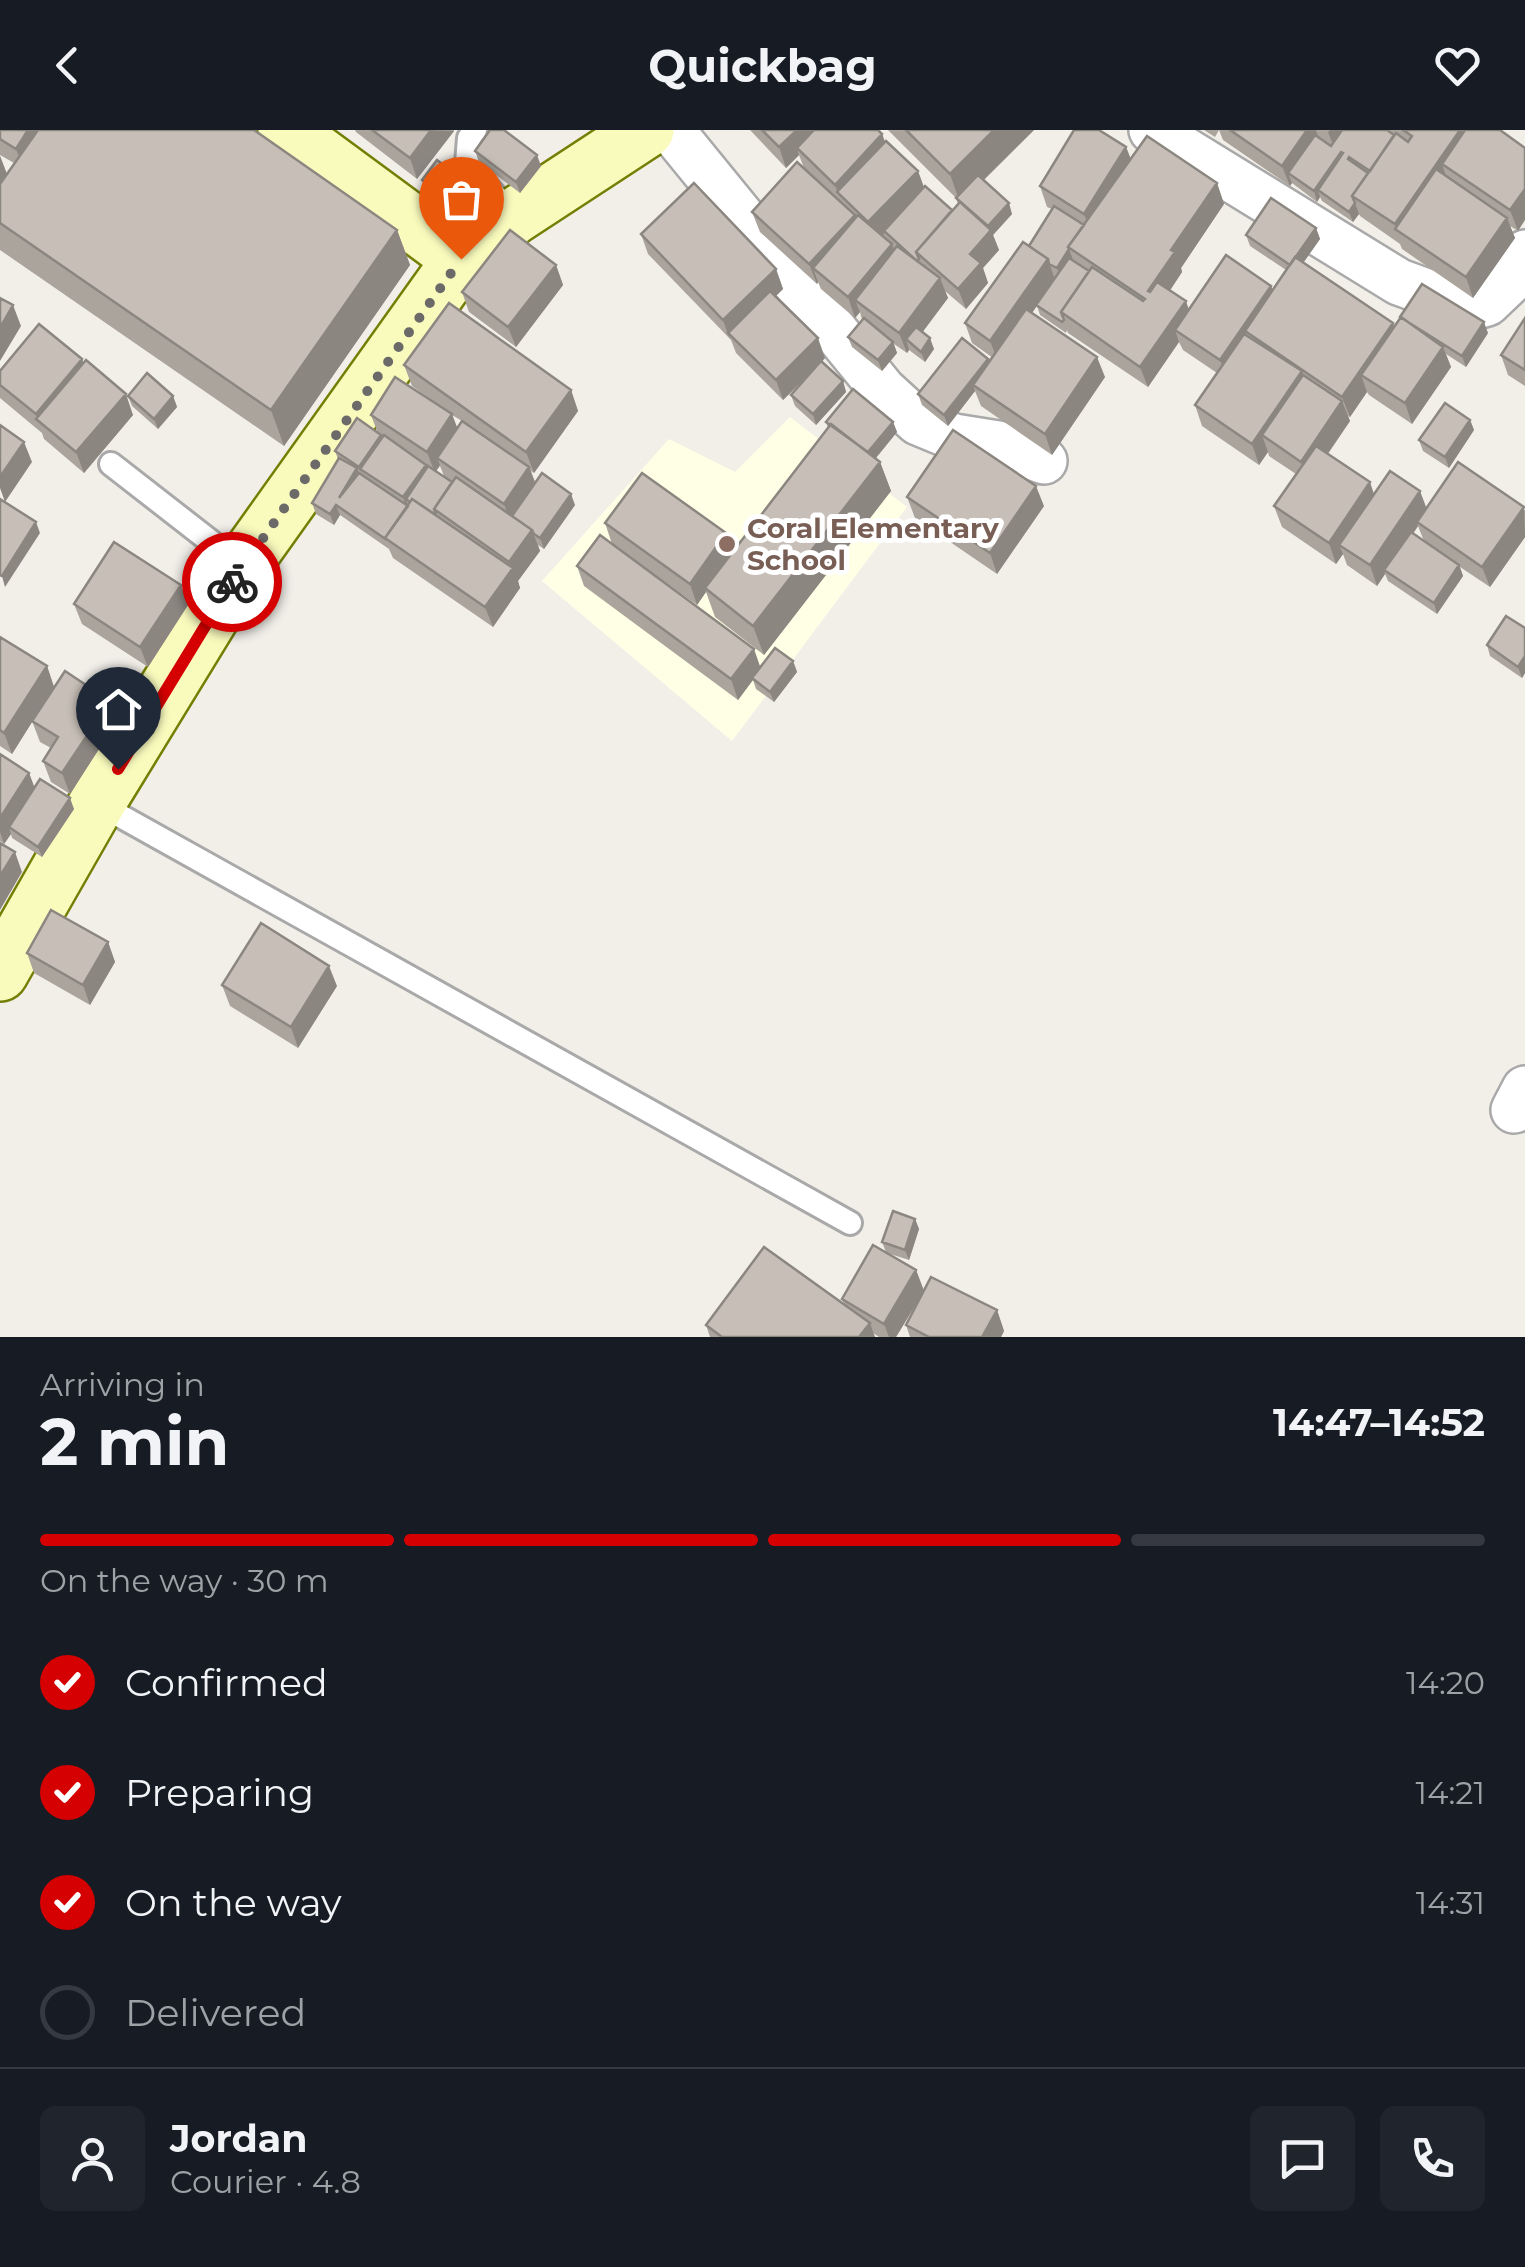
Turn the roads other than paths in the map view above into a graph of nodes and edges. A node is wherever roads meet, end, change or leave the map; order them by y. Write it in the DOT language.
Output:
graph roads {
  1 [pos="286,130"];
  2 [pos="475,130"];
  3 [pos="646,130"];
  4 [pos="671,130"];
  5 [pos="1152,130"];
  6 [pos="513,217"];
  7 [pos="1525,254"];
  8 [pos="461,259"];
  9 [pos="1044,461"];
  10 [pos="111,464"];
  11 [pos="242,566"];
  12 [pos="97,803"];
  13 [pos="0,973"];
  14 [pos="850,1223"];
  1 -- 8 [label="street"];
  2 -- 6 [label="lane"];
  3 -- 6 [label="street"];
  4 -- 9 [label="street"];
  5 -- 7 [label="street"];
  6 -- 8 [label="street"];
  8 -- 11 [label="street"];
  10 -- 11 [label="lane"];
  11 -- 12 [label="street"];
  12 -- 13 [label="street"];
  12 -- 14 [label="lane"];
}
